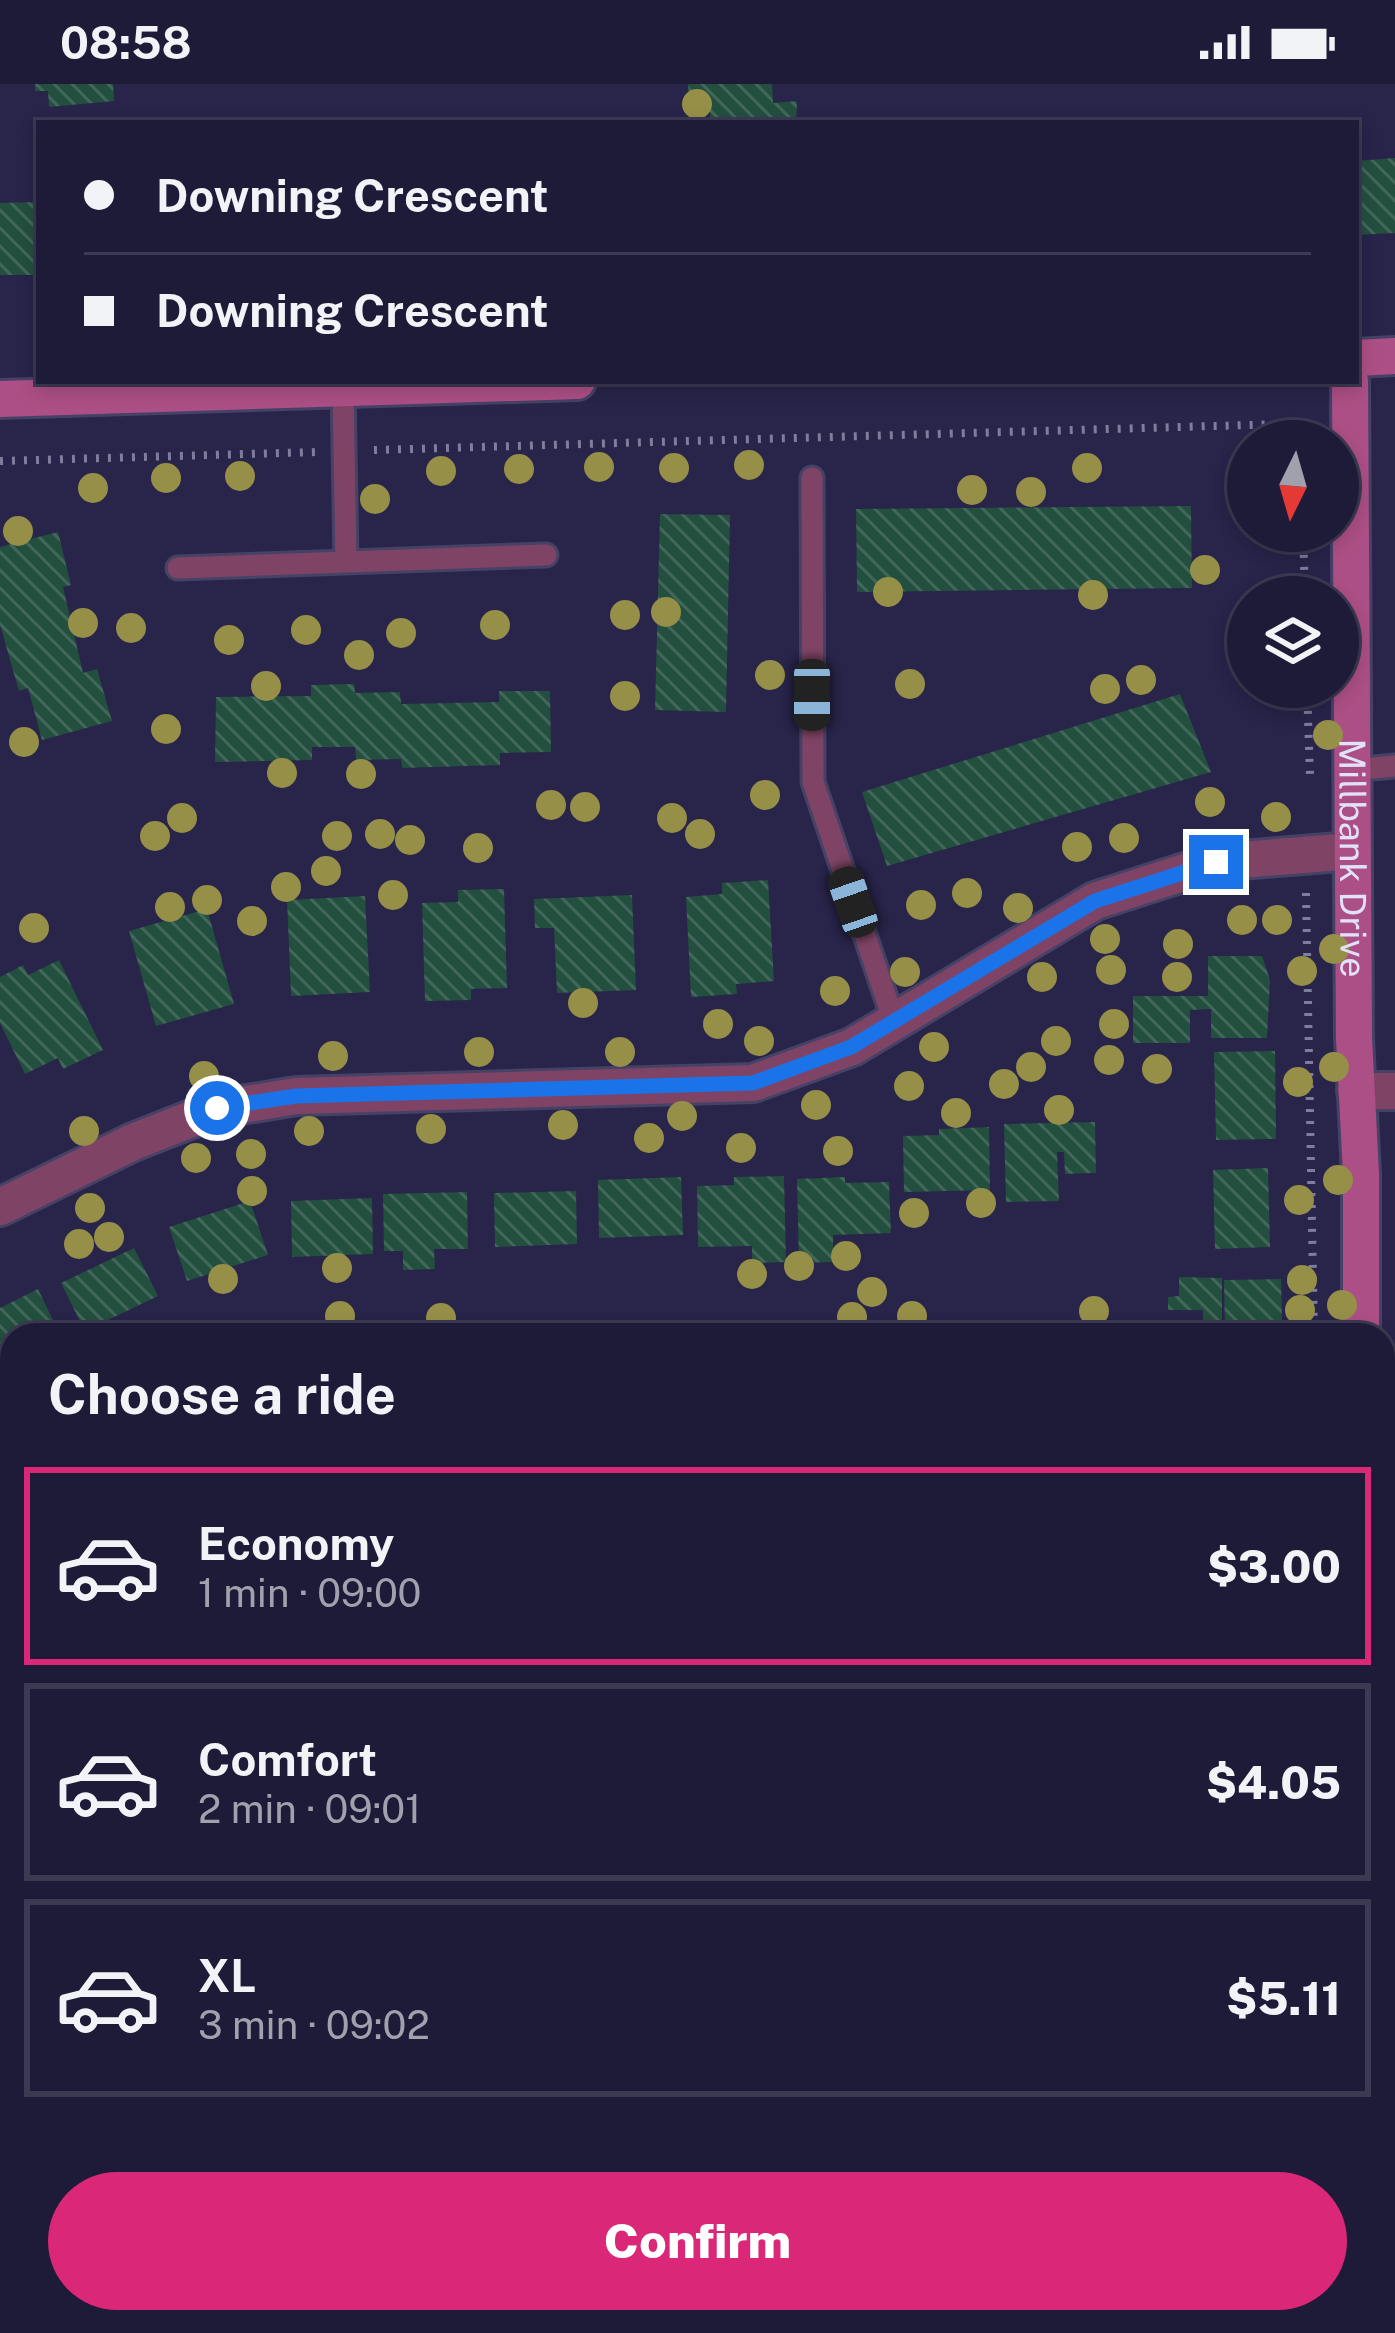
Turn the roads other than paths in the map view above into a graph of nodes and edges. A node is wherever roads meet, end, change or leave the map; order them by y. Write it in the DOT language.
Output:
graph roads {
  1 [pos="1395,356"];
  2 [pos="1359,358"];
  3 [pos="477,384"];
  4 [pos="1350,384"];
  5 [pos="343,388"];
  6 [pos="0,399"];
  7 [pos="812,478"];
  8 [pos="546,555"];
  9 [pos="346,561"];
  10 [pos="178,568"];
  11 [pos="1395,766"];
  12 [pos="1352,770"];
  13 [pos="1352,851"];
  14 [pos="894,1022"];
  15 [pos="1356,1091"];
  16 [pos="1395,1091"];
  17 [pos="0,1207"];
  18 [pos="1360,1323"];
  1 -- 2 [label="street"];
  3 -- 5 [label="street"];
  4 -- 12 [label="street, Millbank Drive"];
  5 -- 6 [label="street"];
  5 -- 9 [label="lane"];
  7 -- 14 [label="lane"];
  8 -- 9 [label="lane"];
  9 -- 10 [label="lane"];
  11 -- 12 [label="lane"];
  12 -- 13 [label="street, Millbank Drive"];
  13 -- 14 [label="street"];
  13 -- 15 [label="street, Millbank Drive"];
  14 -- 17 [label="street"];
  15 -- 16 [label="street"];
  15 -- 18 [label="street, Millbank Drive"];
}
